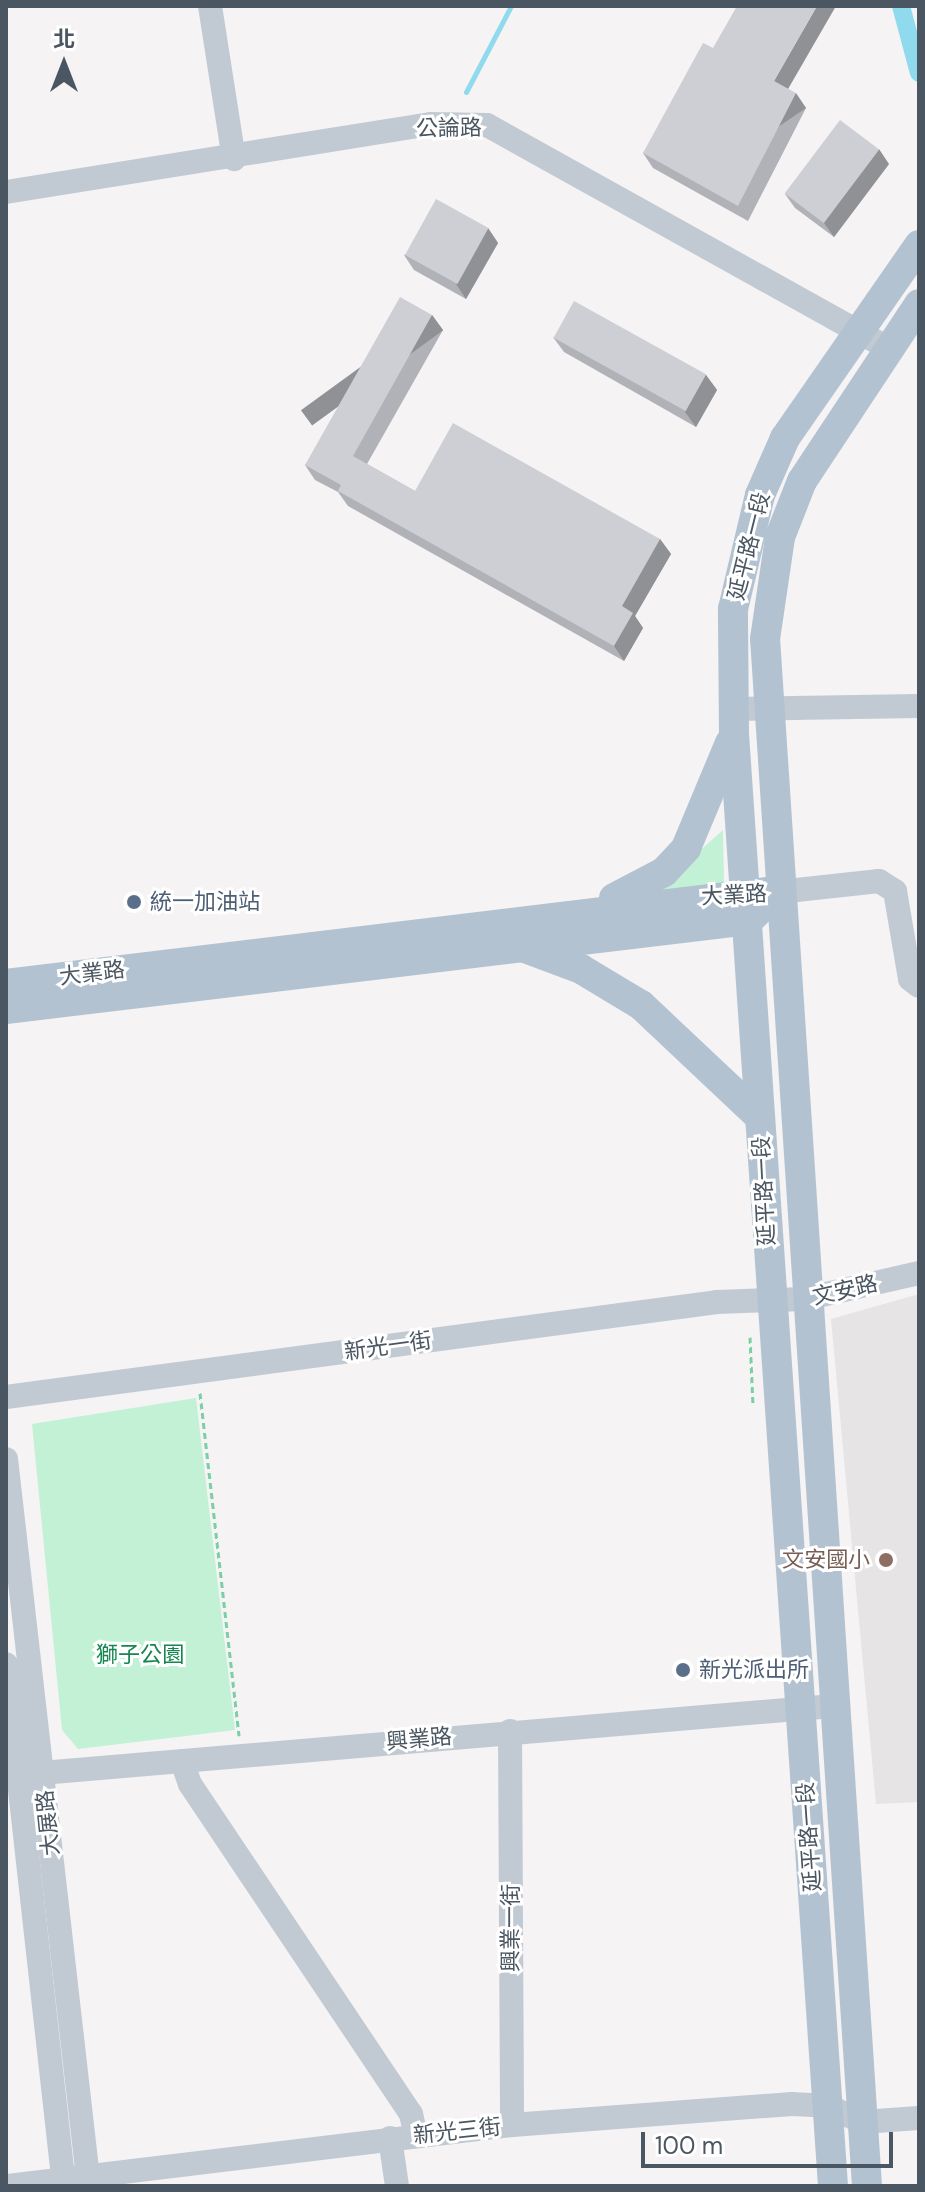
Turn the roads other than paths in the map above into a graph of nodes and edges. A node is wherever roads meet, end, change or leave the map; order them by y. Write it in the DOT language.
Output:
graph roads {
  1 [pos="210,6"];
  2 [pos="234,159"];
  3 [pos="6,192"];
  4 [pos="919,245"];
  5 [pos="919,304"];
  6 [pos="859,332"];
  7 [pos="888,348"];
  8 [pos="750,528"];
  9 [pos="780,537"];
  10 [pos="919,706"];
  11 [pos="765,709"];
  12 [pos="733,721"];
  13 [pos="778,892"];
  14 [pos="747,907"];
  15 [pos="574,914"];
  16 [pos="513,944"];
  17 [pos="385,949"];
  18 [pos="114,983"];
  19 [pos="6,984"];
  20 [pos="919,986"];
  21 [pos="6,1009"];
  22 [pos="760,1117"];
  23 [pos="919,1273"];
  24 [pos="804,1299"];
  25 [pos="770,1302"];
  26 [pos="6,1397"];
  27 [pos="6,1459"];
  28 [pos="6,1664"];
  29 [pos="833,1706"];
  30 [pos="800,1708"];
  31 [pos="510,1731"];
  32 [pos="182,1761"];
  33 [pos="22,1774"];
  34 [pos="828,2106"];
  35 [pos="919,2118"];
  36 [pos="862,2122"];
  37 [pos="512,2125"];
  38 [pos="416,2135"];
  39 [pos="390,2138"];
  40 [pos="76,2181"];
  41 [pos="8,2186"];
  42 [pos="397,2186"];
  43 [pos="833,2186"];
  44 [pos="867,2186"];
  1 -- 2 [label="street"];
  2 -- 3 [label="street, 公論路"];
  2 -- 6 [label="street, 公論路"];
  4 -- 6 [label="main road, 延平路一段"];
  5 -- 7 [label="main road, 延平路一段"];
  6 -- 7 [label="street, 公論路"];
  6 -- 8 [label="main road, 延平路一段"];
  7 -- 9 [label="main road, 延平路一段"];
  8 -- 9 [label="main road"];
  8 -- 12 [label="main road, 延平路一段"];
  9 -- 11 [label="main road, 延平路一段"];
  10 -- 11 [label="street"];
  11 -- 12 [label="street"];
  11 -- 13 [label="main road, 延平路一段"];
  12 -- 14 [label="main road, 延平路一段"];
  12 -- 15 [label="main road"];
  13 -- 14 [label="main road, 大業路"];
  13 -- 20 [label="street"];
  13 -- 24 [label="main road, 延平路一段"];
  14 -- 15 [label="main road, 大業路"];
  14 -- 16 [label="main road, 大業路"];
  14 -- 22 [label="main road, 延平路一段"];
  15 -- 17 [label="main road, 大業路"];
  16 -- 17 [label="main road, 大業路"];
  16 -- 22 [label="main road"];
  17 -- 18 [label="main road, 大業路"];
  18 -- 19 [label="main road, 大業路"];
  18 -- 21 [label="main road, 大業路"];
  22 -- 25 [label="main road, 延平路一段"];
  23 -- 24 [label="street, 文安路"];
  24 -- 25 [label="street, 文安路"];
  24 -- 29 [label="main road, 延平路一段"];
  25 -- 26 [label="street, 新光一街"];
  25 -- 30 [label="main road, 延平路一段"];
  27 -- 33 [label="street, 大展路"];
  28 -- 33 [label="street, 大展路"];
  29 -- 30 [label="street, 興業路"];
  29 -- 36 [label="main road, 延平路一段"];
  30 -- 31 [label="street, 興業路"];
  30 -- 34 [label="main road, 延平路一段"];
  31 -- 32 [label="street, 興業路"];
  31 -- 37 [label="street, 興業一街"];
  32 -- 33 [label="street, 興業路"];
  32 -- 38 [label="street"];
  33 -- 40 [label="street, 大展路"];
  34 -- 36 [label="street"];
  34 -- 37 [label="street, 新光三街"];
  34 -- 43 [label="main road, 延平路一段"];
  35 -- 36 [label="street"];
  36 -- 44 [label="main road, 延平路一段"];
  37 -- 38 [label="street, 新光三街"];
  38 -- 39 [label="street, 新光三街"];
  39 -- 40 [label="street, 新光三街"];
  39 -- 42 [label="street"];
  40 -- 41 [label="street, 新光三街"];
}
